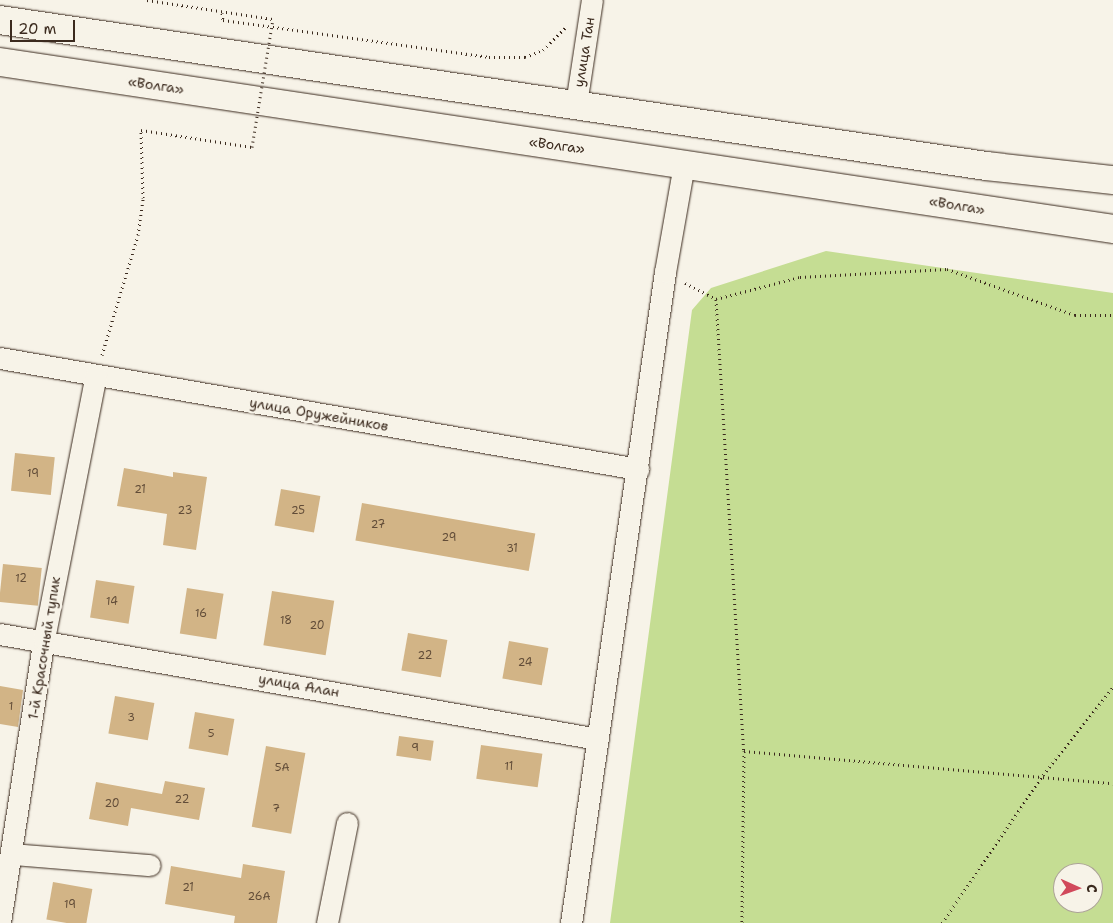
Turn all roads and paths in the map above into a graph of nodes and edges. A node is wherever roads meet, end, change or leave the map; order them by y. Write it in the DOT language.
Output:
graph roads {
  1 [pos="147,0"];
  2 [pos="592,0"];
  3 [pos="222,13"];
  4 [pos="568,17"];
  5 [pos="0,20"];
  6 [pos="0,62"];
  7 [pos="576,104"];
  8 [pos="684,164"];
  9 [pos="1113,180"];
  10 [pos="1113,229"];
  11 [pos="665,272"];
  12 [pos="716,299"];
  13 [pos="1113,315"];
  14 [pos="0,358"];
  15 [pos="96,375"];
  16 [pos="638,469"];
  17 [pos="0,634"];
  18 [pos="44,639"];
  19 [pos="1113,687"];
  20 [pos="598,738"];
  21 [pos="744,751"];
  22 [pos="1043,775"];
  23 [pos="1113,783"];
  24 [pos="347,822"];
  25 [pos="12,854"];
  26 [pos="150,865"];
  27 [pos="0,922"];
  28 [pos="327,923"];
  29 [pos="571,923"];
  30 [pos="742,923"];
  31 [pos="942,923"];
  1 -- 3 [label="path"];
  2 -- 7 [label="street, улица Тан"];
  3 -- 4 [label="path"];
  3 -- 15 [label="path, bridge"];
  5 -- 7 [label="highway"];
  6 -- 8 [label="highway, «Волга»"];
  7 -- 9 [label="highway"];
  8 -- 10 [label="highway, «Волга»"];
  8 -- 11 [label="street"];
  11 -- 12 [label="path"];
  11 -- 16 [label="street"];
  12 -- 13 [label="path"];
  12 -- 21 [label="path"];
  14 -- 15 [label="street, улица Оружейников"];
  15 -- 16 [label="street, улица Оружейников"];
  15 -- 18 [label="street, 1-й Красочный тупик"];
  16 -- 20 [label="street"];
  17 -- 18 [label="street, улица Алан"];
  18 -- 20 [label="street, улица Алан"];
  18 -- 25 [label="street, 1-й Красочный тупик"];
  19 -- 22 [label="path"];
  20 -- 29 [label="street"];
  21 -- 22 [label="path"];
  21 -- 30 [label="path"];
  22 -- 23 [label="path"];
  22 -- 31 [label="path"];
  24 -- 28 [label="street"];
  25 -- 26 [label="street"];
  25 -- 27 [label="street, 1-й Красочный тупик"];
}
